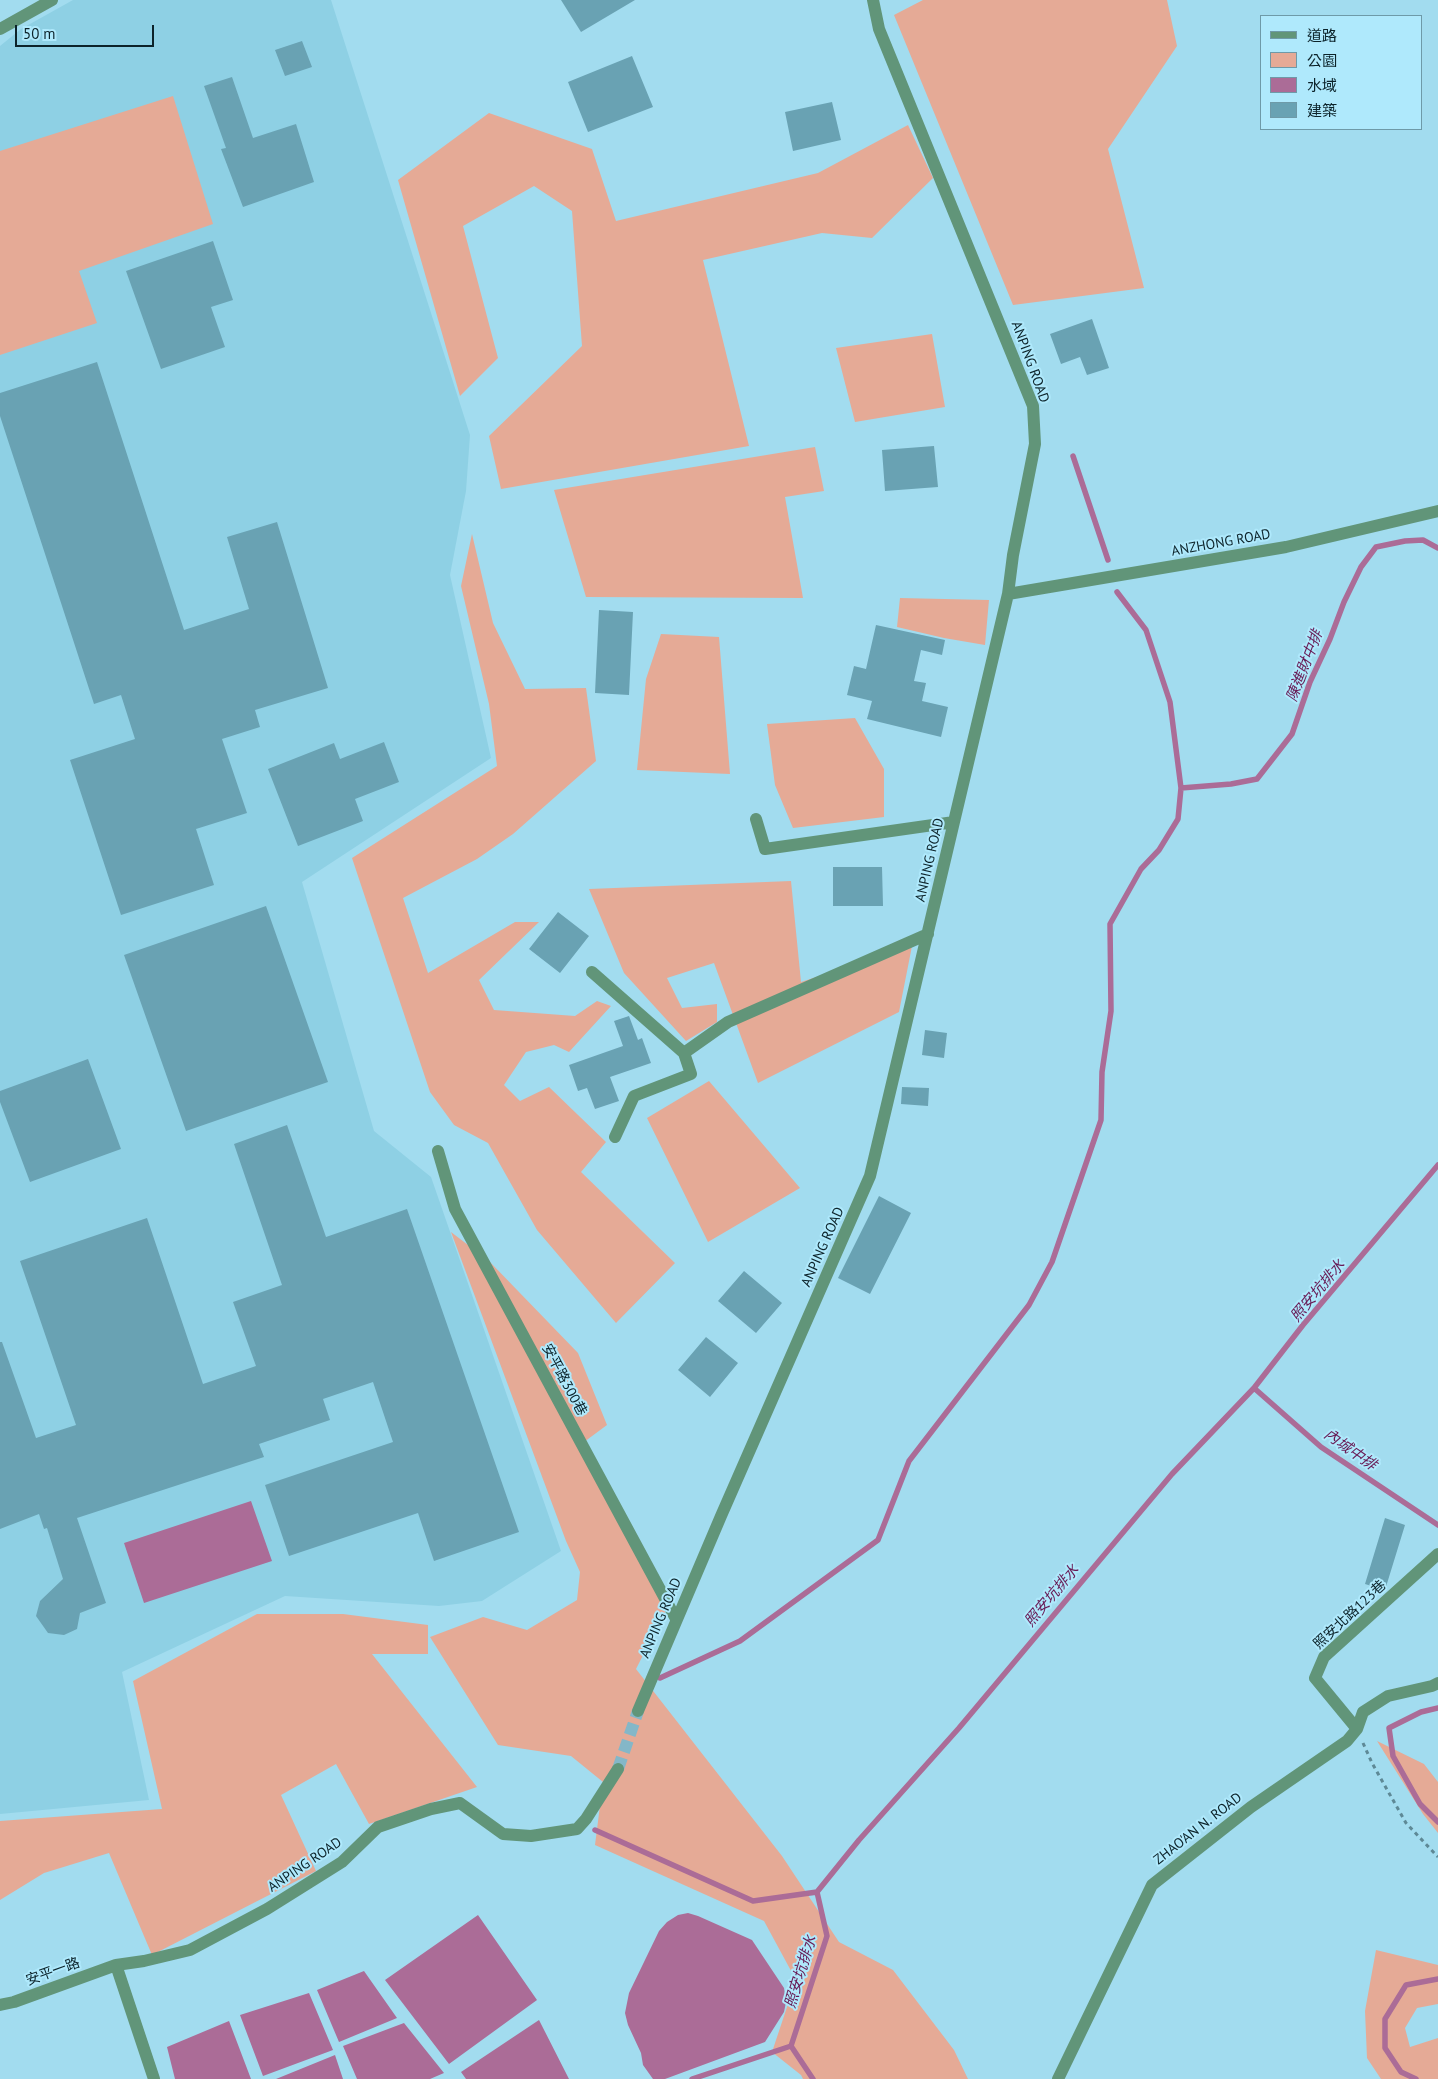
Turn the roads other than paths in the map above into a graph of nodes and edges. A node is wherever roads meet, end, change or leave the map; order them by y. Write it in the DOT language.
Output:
graph roads {
  1 [pos="52,0"];
  2 [pos="873,0"];
  3 [pos="0,29"];
  4 [pos="1438,511"];
  5 [pos="1008,594"];
  6 [pos="756,819"];
  7 [pos="954,822"];
  8 [pos="928,934"];
  9 [pos="592,972"];
  10 [pos="684,1053"];
  11 [pos="615,1137"];
  12 [pos="438,1151"];
  13 [pos="1438,1554"];
  14 [pos="676,1619"];
  15 [pos="1438,1683"];
  16 [pos="638,1711"];
  17 [pos="1356,1729"];
  18 [pos="618,1769"];
  19 [pos="116,1965"];
  20 [pos="0,2005"];
  21 [pos="154,2079"];
  22 [pos="1058,2079"];
  1 -- 3 [label="street"];
  2 -- 5 [label="street, ANPING ROAD"];
  4 -- 5 [label="street, ANZHONG ROAD"];
  5 -- 7 [label="street, ANPING ROAD"];
  6 -- 7 [label="street"];
  7 -- 8 [label="street, ANPING ROAD"];
  8 -- 10 [label="street"];
  8 -- 14 [label="street, ANPING ROAD"];
  9 -- 10 [label="street"];
  10 -- 11 [label="street"];
  12 -- 14 [label="street, 安平路300巷"];
  13 -- 17 [label="street, 照安北路123巷"];
  14 -- 16 [label="street, ANPING ROAD"];
  15 -- 17 [label="street, ZHAO'AN N. ROAD"];
  17 -- 22 [label="street, ZHAO'AN N. ROAD"];
  18 -- 19 [label="street, ANPING ROAD"];
  19 -- 20 [label="street, 安平一路"];
  19 -- 21 [label="street"];
}
